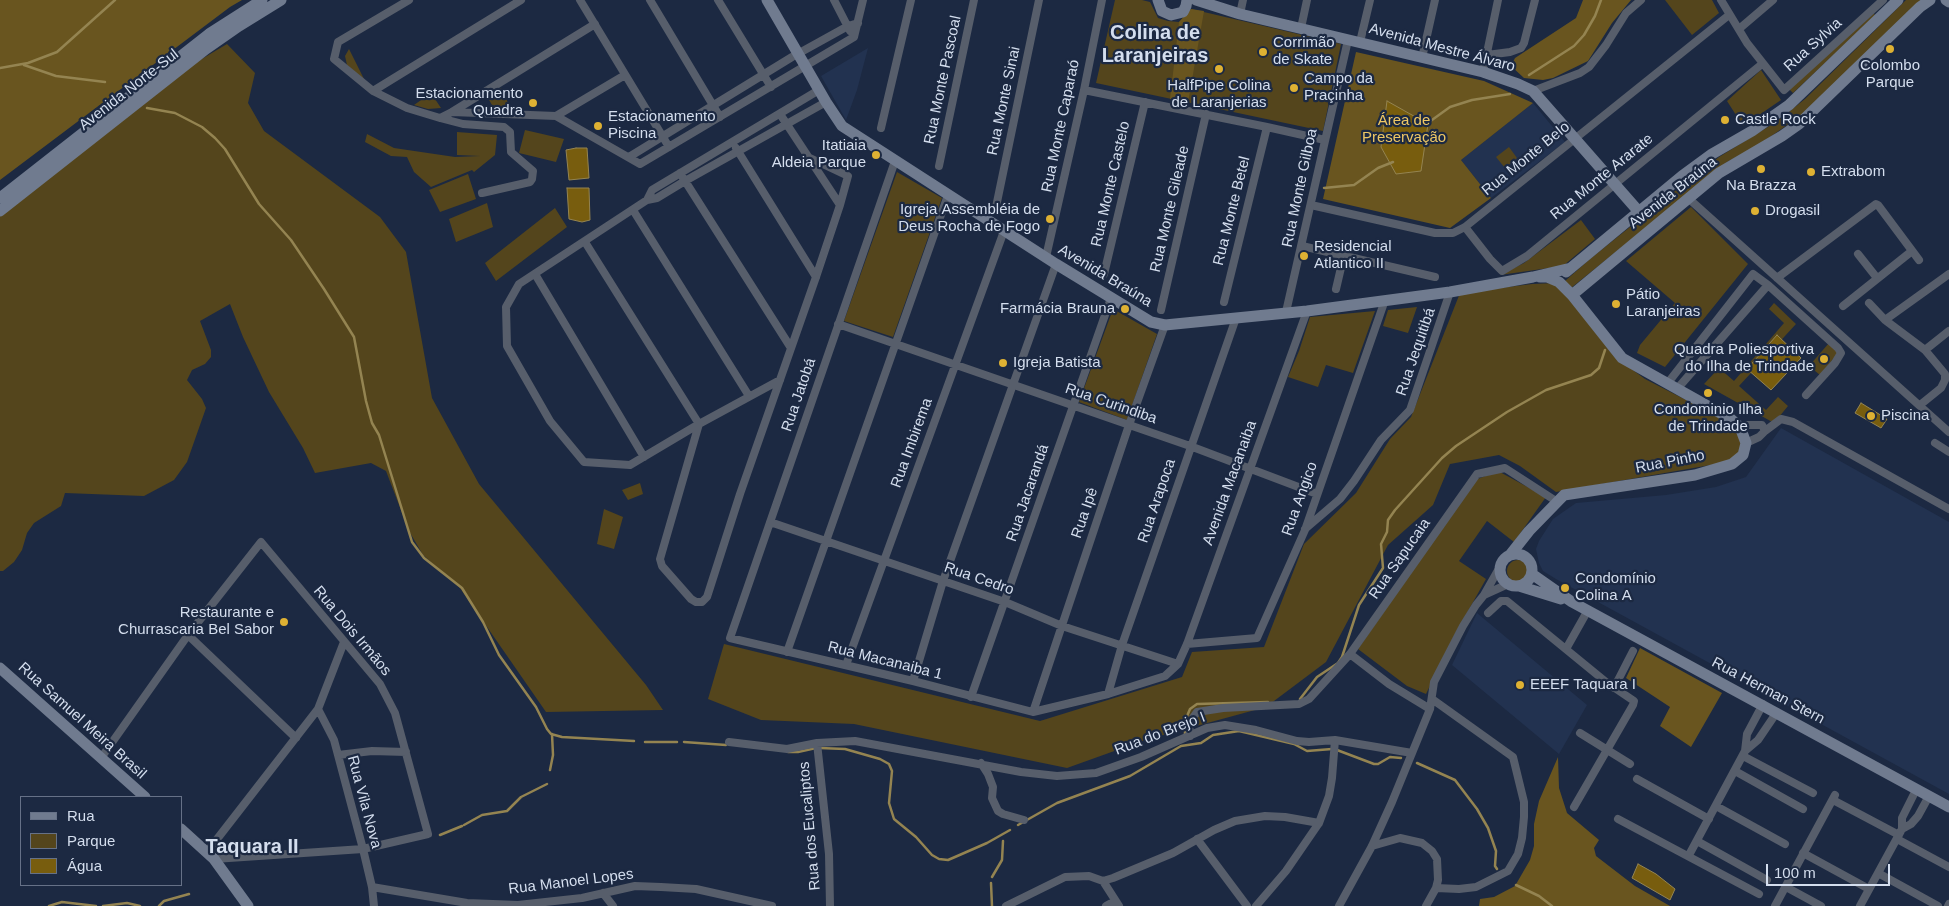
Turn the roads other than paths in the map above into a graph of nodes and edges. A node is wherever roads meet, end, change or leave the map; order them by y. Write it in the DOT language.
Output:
graph roads {
  1 [pos="262,0"];
  2 [pos="281,0"];
  3 [pos="409,0"];
  4 [pos="521,0"];
  5 [pos="580,0"];
  6 [pos="650,0"];
  7 [pos="718,0"];
  8 [pos="767,0"];
  9 [pos="834,0"];
  10 [pos="863,0"];
  11 [pos="911,0"];
  12 [pos="974,0"];
  13 [pos="1038,0"];
  14 [pos="1102,0"];
  15 [pos="1157,0"];
  16 [pos="1243,0"];
  17 [pos="1308,0"];
  18 [pos="1370,0"];
  19 [pos="1435,0"];
  20 [pos="1498,0"];
  21 [pos="1535,0"];
  22 [pos="1642,0"];
  23 [pos="1721,0"];
  24 [pos="1773,0"];
  25 [pos="1883,0"];
  26 [pos="1898,0"];
  27 [pos="1930,0"];
  28 [pos="1190,2"];
  29 [pos="1240,14"];
  30 [pos="1729,15"];
  31 [pos="858,23"];
  32 [pos="595,24"];
  33 [pos="848,26"];
  34 [pos="1301,28"];
  35 [pos="1739,29"];
  36 [pos="854,37"];
  37 [pos="1348,40"];
  38 [pos="1360,42"];
  39 [pos="798,54"];
  40 [pos="1487,55"];
  41 [pos="1422,58"];
  42 [pos="1762,64"];
  43 [pos="805,66"];
  44 [pos="1483,72"];
  45 [pos="625,75"];
  46 [pos="764,75"];
  47 [pos="771,86"];
  48 [pos="819,90"];
  49 [pos="1084,90"];
  50 [pos="373,91"];
  51 [pos="1533,91"];
  52 [pos="826,102"];
  53 [pos="1145,102"];
  54 [pos="713,106"];
  55 [pos="452,112"];
  56 [pos="780,114"];
  57 [pos="1206,114"];
  58 [pos="556,116"];
  59 [pos="720,117"];
  60 [pos="440,118"];
  61 [pos="786,125"];
  62 [pos="1267,127"];
  63 [pos="881,128"];
  64 [pos="662,136"];
  65 [pos="1574,138"];
  66 [pos="1325,140"];
  67 [pos="732,142"];
  68 [pos="669,147"];
  69 [pos="738,151"];
  70 [pos="629,157"];
  71 [pos="808,157"];
  72 [pos="895,161"];
  73 [pos="940,166"];
  74 [pos="680,172"];
  75 [pos="685,181"];
  76 [pos="1614,184"];
  77 [pos="482,193"];
  78 [pos="948,195"];
  79 [pos="0,198"];
  80 [pos="1688,198"];
  81 [pos="647,200"];
  82 [pos="840,205"];
  83 [pos="1311,206"];
  84 [pos="996,207"];
  85 [pos="633,210"];
  86 [pos="0,211"];
  87 [pos="1640,213"];
  88 [pos="1465,227"];
  89 [pos="1004,231"];
  90 [pos="585,242"];
  91 [pos="1302,246"];
  92 [pos="1912,251"];
  93 [pos="1858,254"];
  94 [pos="1344,256"];
  95 [pos="1046,257"];
  96 [pos="1919,260"];
  97 [pos="1056,264"];
  98 [pos="1571,268"];
  99 [pos="534,274"];
  100 [pos="1104,274"];
  101 [pos="1949,274"];
  102 [pos="816,277"];
  103 [pos="1435,277"];
  104 [pos="1533,277"];
  105 [pos="1777,278"];
  106 [pos="1877,278"];
  107 [pos="1559,282"];
  108 [pos="1768,285"];
  109 [pos="1336,289"];
  110 [pos="1450,292"];
  111 [pos="1572,295"];
  112 [pos="1111,298"];
  113 [pos="1384,300"];
  114 [pos="1224,302"];
  115 [pos="1869,303"];
  116 [pos="1843,306"];
  117 [pos="1161,310"];
  118 [pos="1307,311"];
  119 [pos="1286,312"];
  120 [pos="1236,318"];
  121 [pos="1885,320"];
  122 [pos="838,324"];
  123 [pos="1165,325"];
  124 [pos="1949,331"];
  125 [pos="896,344"];
  126 [pos="791,348"];
  127 [pos="1925,350"];
  128 [pos="955,364"];
  129 [pos="780,380"];
  130 [pos="1013,384"];
  131 [pos="1672,386"];
  132 [pos="1806,395"];
  133 [pos="749,396"];
  134 [pos="1073,405"];
  135 [pos="1920,405"];
  136 [pos="699,424"];
  137 [pos="1129,424"];
  138 [pos="1740,427"];
  139 [pos="1763,428"];
  140 [pos="1949,432"];
  141 [pos="1746,443"];
  142 [pos="1935,443"];
  143 [pos="1190,446"];
  144 [pos="1949,452"];
  145 [pos="644,457"];
  146 [pos="1250,468"];
  147 [pos="1317,494"];
  148 [pos="1556,501"];
  149 [pos="1949,509"];
  150 [pos="770,522"];
  151 [pos="1305,530"];
  152 [pos="1529,531"];
  153 [pos="826,541"];
  154 [pos="1510,555"];
  155 [pos="1528,558"];
  156 [pos="884,560"];
  157 [pos="1501,565"];
  158 [pos="1532,574"];
  159 [pos="943,581"];
  160 [pos="1514,585"];
  161 [pos="1484,595"];
  162 [pos="1005,602"];
  163 [pos="1572,602"];
  164 [pos="1588,610"];
  165 [pos="1488,613"];
  166 [pos="1062,626"];
  167 [pos="188,635"];
  168 [pos="730,638"];
  169 [pos="344,642"];
  170 [pos="1187,644"];
  171 [pos="1122,645"];
  172 [pos="1566,649"];
  173 [pos="1633,651"];
  174 [pos="787,652"];
  175 [pos="1350,654"];
  176 [pos="1178,664"];
  177 [pos="846,665"];
  178 [pos="0,668"];
  179 [pos="913,681"];
  180 [pos="1614,688"];
  181 [pos="1108,694"];
  182 [pos="971,697"];
  183 [pos="1432,698"];
  184 [pos="1762,704"];
  185 [pos="318,709"];
  186 [pos="1430,709"];
  187 [pos="1033,712"];
  188 [pos="1777,712"];
  189 [pos="1580,733"];
  190 [pos="1190,736"];
  191 [pos="296,738"];
  192 [pos="1335,740"];
  193 [pos="729,742"];
  194 [pos="817,743"];
  195 [pos="1606,749"];
  196 [pos="406,752"];
  197 [pos="1412,753"];
  198 [pos="1744,753"];
  199 [pos="338,755"];
  200 [pos="101,758"];
  201 [pos="981,763"];
  202 [pos="1630,764"];
  203 [pos="1735,771"];
  204 [pos="1636,779"];
  205 [pos="1916,790"];
  206 [pos="1813,793"];
  207 [pos="144,796"];
  208 [pos="1929,796"];
  209 [pos="1716,806"];
  210 [pos="1574,807"];
  211 [pos="1949,807"];
  212 [pos="1803,809"];
  213 [pos="1618,819"];
  214 [pos="1709,819"];
  215 [pos="1024,820"];
  216 [pos="1319,823"];
  217 [pos="182,830"];
  218 [pos="1899,834"];
  219 [pos="1197,839"];
  220 [pos="1697,841"];
  221 [pos="1785,844"];
  222 [pos="1372,846"];
  223 [pos="363,849"];
  224 [pos="1803,853"];
  225 [pos="1689,855"];
  226 [pos="210,856"];
  227 [pos="1949,867"];
  228 [pos="1878,873"];
  229 [pos="1767,880"];
  230 [pos="1103,881"];
  231 [pos="1786,887"];
  232 [pos="372,888"];
  233 [pos="1436,888"];
  234 [pos="1869,889"];
  235 [pos="603,893"];
  236 [pos="1759,894"];
  237 [pos="1431,902"];
  238 [pos="1117,903"];
  239 [pos="248,906"];
  240 [pos="374,906"];
  241 [pos="613,906"];
  242 [pos="768,906"];
  243 [pos="830,906"];
  244 [pos="1006,906"];
  245 [pos="1106,906"];
  246 [pos="1247,906"];
  247 [pos="1256,906"];
  248 [pos="1339,906"];
  249 [pos="1426,906"];
  250 [pos="1775,906"];
  251 [pos="1821,906"];
  252 [pos="1860,906"];
  253 [pos="1938,906"];
  1 -- 79 [label="street, Avenida Norte-Sul"];
  2 -- 86 [label="street, Avenida Norte-Sul"];
  3 -- 50 [label="street"];
  4 -- 50 [label="street"];
  5 -- 32 [label="street"];
  6 -- 54 [label="street"];
  7 -- 46 [label="street"];
  8 -- 39 [label="street, Avenida Braúna"];
  9 -- 33 [label="street"];
  10 -- 31 [label="street"];
  11 -- 63 [label="street"];
  12 -- 73 [label="street, Rua Monte Pascoal"];
  13 -- 84 [label="street, Rua Monte Sinai"];
  14 -- 49 [label="street, Rua Monte Caparaó"];
  15 -- 28 [label="street"];
  16 -- 29 [label="street"];
  17 -- 34 [label="street"];
  18 -- 38 [label="street"];
  19 -- 41 [label="street"];
  20 -- 40 [label="street"];
  21 -- 40 [label="street"];
  22 -- 51 [label="street"];
  23 -- 30 [label="street"];
  24 -- 35 [label="street"];
  25 -- 42 [label="street, Rua Sylvia"];
  26 -- 87 [label="street, Avenida Braúna"];
  27 -- 80 [label="street, Avenida Braúna"];
  28 -- 29 [label="street, Avenida Mestre Álvaro"];
  29 -- 34 [label="street, Avenida Mestre Álvaro"];
  30 -- 35 [label="street"];
  30 -- 65 [label="street, Rua Monte Belo"];
  31 -- 33 [label="street"];
  31 -- 36 [label="street"];
  32 -- 45 [label="street"];
  32 -- 55 [label="street"];
  33 -- 36 [label="street"];
  33 -- 39 [label="street"];
  34 -- 37 [label="street, Avenida Mestre Álvaro"];
  35 -- 42 [label="street"];
  36 -- 43 [label="street"];
  37 -- 38 [label="street, Avenida Mestre Álvaro"];
  37 -- 66 [label="street, Rua Monte Gilboa"];
  38 -- 41 [label="street, Avenida Mestre Álvaro"];
  39 -- 43 [label="street, Avenida Braúna"];
  39 -- 46 [label="street"];
  40 -- 44 [label="street"];
  41 -- 44 [label="street, Avenida Mestre Álvaro"];
  42 -- 76 [label="street, Rua Monte Ararate"];
  43 -- 47 [label="street"];
  43 -- 48 [label="street, Avenida Braúna"];
  44 -- 51 [label="street, Avenida Mestre Álvaro"];
  45 -- 58 [label="street"];
  45 -- 64 [label="street"];
  46 -- 47 [label="street"];
  46 -- 54 [label="street"];
  47 -- 59 [label="street"];
  48 -- 52 [label="street, Avenida Braúna"];
  48 -- 56 [label="street"];
  49 -- 53 [label="street"];
  49 -- 95 [label="street, Rua Monte Caparaó"];
  50 -- 60 [label="street"];
  51 -- 65 [label="street, Avenida Mestre Álvaro"];
  52 -- 61 [label="street"];
  52 -- 72 [label="street, Avenida Braúna"];
  53 -- 57 [label="street"];
  53 -- 100 [label="street, Rua Monte Castelo"];
  54 -- 59 [label="street"];
  54 -- 64 [label="street"];
  55 -- 58 [label="street"];
  55 -- 60 [label="street"];
  56 -- 61 [label="street"];
  56 -- 67 [label="street"];
  57 -- 62 [label="street"];
  57 -- 117 [label="street, Rua Monte Gileade"];
  58 -- 70 [label="street"];
  59 -- 68 [label="street"];
  60 -- 77 [label="street"];
  61 -- 69 [label="street"];
  61 -- 71 [label="street"];
  62 -- 66 [label="street"];
  62 -- 114 [label="street, Rua Monte Betel"];
  64 -- 68 [label="street"];
  64 -- 70 [label="street"];
  65 -- 76 [label="street, Avenida Mestre Álvaro"];
  65 -- 88 [label="street, Rua Monte Belo"];
  66 -- 83 [label="street, Rua Monte Gilboa"];
  67 -- 69 [label="street"];
  67 -- 74 [label="street"];
  68 -- 70 [label="street"];
  69 -- 75 [label="street"];
  69 -- 102 [label="street"];
  71 -- 82 [label="street"];
  71 -- 82 [label="street"];
  72 -- 78 [label="street, Avenida Braúna"];
  72 -- 122 [label="street, Rua Jatobá"];
  74 -- 75 [label="street"];
  74 -- 81 [label="street"];
  75 -- 81 [label="street"];
  75 -- 126 [label="street"];
  76 -- 87 [label="street, Avenida Mestre Álvaro"];
  76 -- 88 [label="street, Rua Monte Ararate"];
  78 -- 89 [label="street, Avenida Braúna"];
  78 -- 125 [label="street"];
  80 -- 105 [label="street"];
  80 -- 111 [label="street, Avenida Braúna"];
  81 -- 85 [label="street"];
  82 -- 102 [label="street"];
  83 -- 88 [label="street, Rua Monte Belo"];
  83 -- 91 [label="street, Rua Monte Gilboa"];
  85 -- 90 [label="street"];
  85 -- 133 [label="street"];
  87 -- 98 [label="street, Avenida Braúna"];
  89 -- 95 [label="street, Avenida Braúna"];
  89 -- 128 [label="street, Rua Imbirema"];
  90 -- 99 [label="street"];
  90 -- 136 [label="street"];
  91 -- 94 [label="street"];
  91 -- 119 [label="street, Rua Monte Gilboa"];
  92 -- 96 [label="street"];
  92 -- 105 [label="street"];
  92 -- 106 [label="street"];
  93 -- 106 [label="street"];
  94 -- 103 [label="street"];
  94 -- 109 [label="street"];
  95 -- 97 [label="street, Avenida Braúna"];
  97 -- 112 [label="street, Avenida Braúna"];
  97 -- 130 [label="street"];
  98 -- 104 [label="street, Avenida Braúna"];
  98 -- 107 [label="street"];
  99 -- 145 [label="street"];
  99 -- 145 [label="street"];
  101 -- 121 [label="street"];
  102 -- 126 [label="street"];
  104 -- 107 [label="street, Avenida Braúna"];
  104 -- 110 [label="street, Avenida Braúna"];
  105 -- 135 [label="street"];
  106 -- 116 [label="street"];
  107 -- 111 [label="street"];
  108 -- 131 [label="street"];
  108 -- 131 [label="street"];
  108 -- 132 [label="street"];
  110 -- 113 [label="street, Avenida Braúna"];
  110 -- 151 [label="street, Rua Jequitibá"];
  111 -- 131 [label="street"];
  112 -- 123 [label="street, Avenida Braúna"];
  112 -- 134 [label="street, Rua Jacarandá"];
  113 -- 118 [label="street, Avenida Braúna"];
  113 -- 147 [label="street, Rua Angico"];
  115 -- 121 [label="street"];
  118 -- 119 [label="street, Avenida Braúna"];
  118 -- 146 [label="street, Avenida Macanaiba"];
  119 -- 120 [label="street, Avenida Braúna"];
  120 -- 123 [label="street, Avenida Braúna"];
  120 -- 143 [label="street, Rua Arapoca"];
  121 -- 127 [label="street"];
  122 -- 125 [label="street, Rua Curindiba"];
  122 -- 150 [label="street, Rua Jatobá"];
  123 -- 137 [label="street, Rua Ipê"];
  124 -- 127 [label="street"];
  125 -- 128 [label="street, Rua Curindiba"];
  125 -- 153 [label="street"];
  126 -- 129 [label="street"];
  127 -- 135 [label="street"];
  128 -- 130 [label="street, Rua Curindiba"];
  128 -- 156 [label="street, Rua Imbirema"];
  129 -- 133 [label="street"];
  129 -- 136 [label="street"];
  130 -- 134 [label="street, Rua Curindiba"];
  130 -- 159 [label="street"];
  131 -- 138 [label="street"];
  133 -- 136 [label="street"];
  134 -- 137 [label="street, Rua Curindiba"];
  134 -- 162 [label="street, Rua Jacarandá"];
  135 -- 140 [label="street"];
  136 -- 145 [label="street"];
  137 -- 143 [label="street, Rua Curindiba"];
  137 -- 166 [label="street, Rua Ipê"];
  138 -- 139 [label="street"];
  138 -- 141 [label="street"];
  139 -- 141 [label="street"];
  139 -- 149 [label="street"];
  141 -- 148 [label="street, Rua Pinho"];
  142 -- 144 [label="street"];
  143 -- 146 [label="street, Rua Curindiba"];
  143 -- 171 [label="street, Rua Arapoca"];
  146 -- 147 [label="street, Rua Curindiba"];
  146 -- 170 [label="street, Avenida Macanaiba"];
  147 -- 151 [label="street, Rua Angico"];
  148 -- 152 [label="street, Rua Pinho"];
  148 -- 175 [label="street, Rua Sapucaia"];
  150 -- 153 [label="street, Rua Cedro"];
  150 -- 168 [label="street, Rua Jatobá"];
  151 -- 170 [label="street, Rua Angico"];
  152 -- 154 [label="street, Rua Pinho"];
  152 -- 155 [label="street"];
  153 -- 156 [label="street, Rua Cedro"];
  153 -- 174 [label="street"];
  154 -- 155 [label="street"];
  154 -- 157 [label="street"];
  155 -- 158 [label="street"];
  156 -- 159 [label="street, Rua Cedro"];
  156 -- 177 [label="street, Rua Imbirema"];
  157 -- 160 [label="street"];
  157 -- 161 [label="street"];
  158 -- 160 [label="street"];
  158 -- 163 [label="street, Rua Herman Stern"];
  159 -- 162 [label="street, Rua Cedro"];
  159 -- 179 [label="street"];
  160 -- 161 [label="street"];
  160 -- 163 [label="street, Rua Herman Stern"];
  161 -- 183 [label="street"];
  162 -- 166 [label="street, Rua Cedro"];
  162 -- 182 [label="street, Rua Jacarandá"];
  163 -- 164 [label="street, Rua Herman Stern"];
  164 -- 172 [label="street"];
  164 -- 184 [label="street, Rua Herman Stern"];
  165 -- 172 [label="street"];
  166 -- 171 [label="street, Rua Cedro"];
  166 -- 187 [label="street, Rua Ipê"];
  167 -- 169 [label="street, Rua Dois Irmãos"];
  167 -- 191 [label="street"];
  167 -- 200 [label="street"];
  168 -- 174 [label="street, Rua Macanaiba 1"];
  169 -- 185 [label="street"];
  169 -- 196 [label="street, Rua Dois Irmãos"];
  170 -- 176 [label="street, Avenida Macanaiba"];
  171 -- 176 [label="street, Rua Cedro"];
  171 -- 181 [label="street, Rua Arapoca"];
  172 -- 180 [label="street"];
  173 -- 180 [label="street"];
  174 -- 177 [label="street, Rua Macanaiba 1"];
  175 -- 186 [label="street"];
  175 -- 190 [label="street, Rua Sapucaia"];
  176 -- 181 [label="street"];
  177 -- 179 [label="street, Rua Macanaiba 1"];
  178 -- 200 [label="street, Rua Samuel Meira Brasil"];
  179 -- 182 [label="street, Rua Macanaiba 1"];
  180 -- 195 [label="street"];
  181 -- 187 [label="street"];
  182 -- 187 [label="street, Rua Macanaiba 1"];
  183 -- 186 [label="street"];
  183 -- 233 [label="street"];
  184 -- 188 [label="street, Rua Herman Stern"];
  184 -- 198 [label="street"];
  185 -- 191 [label="street"];
  185 -- 199 [label="street, Rua Vila Nova"];
  186 -- 197 [label="street"];
  188 -- 198 [label="street"];
  188 -- 205 [label="street, Rua Herman Stern"];
  189 -- 195 [label="street"];
  190 -- 192 [label="street, Rua do Brejo I"];
  190 -- 201 [label="street, Rua do Brejo I"];
  191 -- 226 [label="street"];
  192 -- 197 [label="street, Rua do Brejo I"];
  192 -- 216 [label="street"];
  193 -- 194 [label="street, Rua do Brejo I"];
  194 -- 201 [label="street, Rua do Brejo I"];
  194 -- 243 [label="street, Rua dos Eucaliptos"];
  195 -- 202 [label="street"];
  195 -- 210 [label="street"];
  196 -- 199 [label="street"];
  196 -- 223 [label="street, Rua Dois Irmãos"];
  197 -- 222 [label="street"];
  198 -- 203 [label="street"];
  198 -- 206 [label="street"];
  199 -- 223 [label="street, Rua Vila Nova"];
  200 -- 207 [label="street, Rua Samuel Meira Brasil"];
  201 -- 215 [label="street"];
  203 -- 209 [label="street"];
  203 -- 212 [label="street"];
  204 -- 214 [label="street"];
  205 -- 208 [label="street, Rua Herman Stern"];
  205 -- 218 [label="street"];
  208 -- 211 [label="street, Rua Herman Stern"];
  208 -- 218 [label="street"];
  209 -- 214 [label="street"];
  209 -- 221 [label="street"];
  213 -- 225 [label="street"];
  214 -- 220 [label="street"];
  216 -- 219 [label="street"];
  216 -- 247 [label="street"];
  217 -- 226 [label="street"];
  218 -- 224 [label="street"];
  218 -- 227 [label="street"];
  218 -- 228 [label="street"];
  219 -- 230 [label="street"];
  219 -- 246 [label="street"];
  220 -- 225 [label="street"];
  220 -- 229 [label="street"];
  222 -- 233 [label="street"];
  222 -- 248 [label="street"];
  223 -- 226 [label="street"];
  223 -- 232 [label="street, Rua Vila Nova"];
  224 -- 231 [label="street"];
  224 -- 234 [label="street"];
  225 -- 236 [label="street"];
  226 -- 239 [label="street"];
  228 -- 234 [label="street"];
  228 -- 253 [label="street"];
  230 -- 238 [label="street"];
  230 -- 244 [label="street"];
  231 -- 250 [label="street"];
  231 -- 251 [label="street"];
  232 -- 235 [label="street, Rua Manoel Lopes"];
  232 -- 240 [label="street, Rua Vila Nova"];
  233 -- 237 [label="street"];
  234 -- 252 [label="street"];
  235 -- 241 [label="street"];
  235 -- 242 [label="street, Rua Manoel Lopes"];
  237 -- 249 [label="street"];
  238 -- 245 [label="street"];
}
